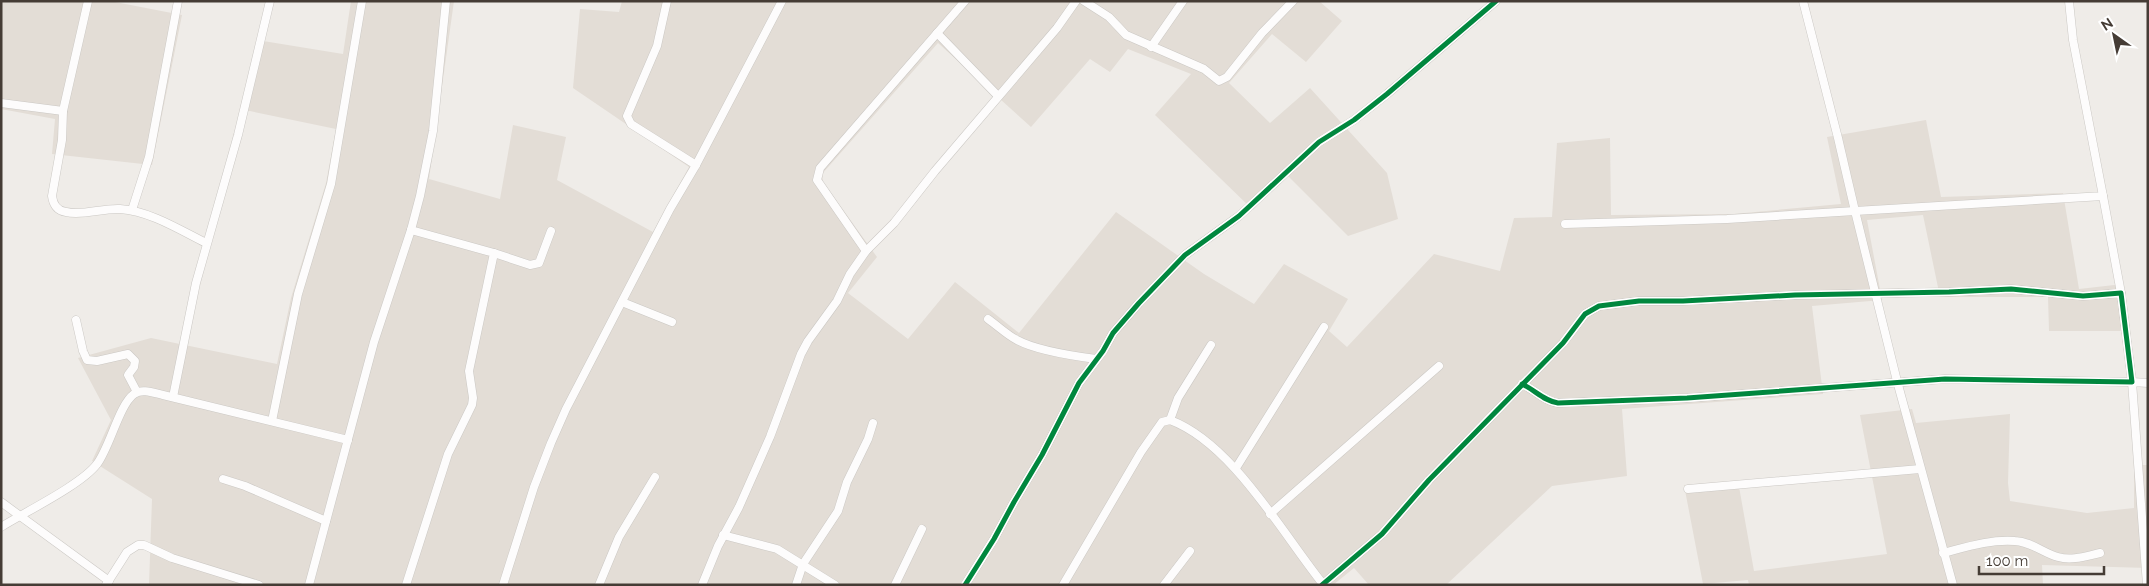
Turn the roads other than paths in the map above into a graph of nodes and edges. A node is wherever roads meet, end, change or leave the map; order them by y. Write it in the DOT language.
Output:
graph roads {
  1 [pos="88,1"];
  2 [pos="178,1"];
  3 [pos="270,1"];
  4 [pos="362,1"];
  5 [pos="446,1"];
  6 [pos="667,1"];
  7 [pos="782,1"];
  8 [pos="965,1"];
  9 [pos="1076,1"];
  10 [pos="1084,1"];
  11 [pos="1183,1"];
  12 [pos="1293,1"];
  13 [pos="1496,1"];
  14 [pos="1802,1"];
  15 [pos="2069,1"];
  16 [pos="937,33"];
  17 [pos="1151,47"];
  18 [pos="998,96"];
  19 [pos="1,102"];
  20 [pos="63,112"];
  21 [pos="696,165"];
  22 [pos="2103,196"];
  23 [pos="132,210"];
  24 [pos="1855,211"];
  25 [pos="1565,224"];
  26 [pos="411,230"];
  27 [pos="551,231"];
  28 [pos="206,243"];
  29 [pos="866,251"];
  30 [pos="494,254"];
  31 [pos="2121,293"];
  32 [pos="1875,294"];
  33 [pos="622,302"];
  34 [pos="988,319"];
  35 [pos="76,320"];
  36 [pos="672,322"];
  37 [pos="1324,327"];
  38 [pos="1211,345"];
  39 [pos="1096,359"];
  40 [pos="1439,366"];
  41 [pos="1897,381"];
  42 [pos="2132,382"];
  43 [pos="2148,383"];
  44 [pos="1522,384"];
  45 [pos="137,392"];
  46 [pos="173,397"];
  47 [pos="1170,420"];
  48 [pos="272,421"];
  49 [pos="873,423"];
  50 [pos="348,440"];
  51 [pos="1236,468"];
  52 [pos="1920,469"];
  53 [pos="655,477"];
  54 [pos="222,479"];
  55 [pos="1688,489"];
  56 [pos="1,502"];
  57 [pos="1270,514"];
  58 [pos="20,516"];
  59 [pos="326,521"];
  60 [pos="1,527"];
  61 [pos="922,529"];
  62 [pos="724,535"];
  63 [pos="1190,551"];
  64 [pos="2100,552"];
  65 [pos="1943,553"];
  66 [pos="803,564"];
  67 [pos="107,583"];
  68 [pos="259,585"];
  69 [pos="309,585"];
  70 [pos="406,585"];
  71 [pos="503,585"];
  72 [pos="599,585"];
  73 [pos="702,585"];
  74 [pos="796,585"];
  75 [pos="836,585"];
  76 [pos="895,585"];
  77 [pos="965,585"];
  78 [pos="1063,585"];
  79 [pos="1164,585"];
  80 [pos="1322,585"];
  81 [pos="1952,585"];
  82 [pos="2146,585"];
  1 -- 20 [label="street"];
  2 -- 23 [label="street"];
  3 -- 28 [label="street"];
  4 -- 48 [label="street"];
  5 -- 26 [label="street"];
  6 -- 21 [label="street"];
  7 -- 21 [label="street"];
  8 -- 16 [label="street"];
  9 -- 18 [label="street"];
  10 -- 17 [label="street"];
  11 -- 17 [label="street"];
  12 -- 17 [label="street"];
  13 -- 39 [label="street"];
  14 -- 24 [label="street"];
  15 -- 22 [label="street"];
  16 -- 18 [label="street"];
  16 -- 29 [label="street"];
  18 -- 29 [label="street"];
  19 -- 20 [label="street"];
  20 -- 23 [label="street"];
  21 -- 33 [label="street"];
  22 -- 24 [label="street"];
  22 -- 31 [label="street"];
  23 -- 28 [label="street"];
  24 -- 25 [label="street"];
  24 -- 32 [label="street"];
  26 -- 30 [label="street"];
  26 -- 50 [label="street"];
  27 -- 30 [label="street"];
  28 -- 46 [label="street"];
  29 -- 62 [label="street"];
  30 -- 70 [label="street"];
  31 -- 32 [label="street"];
  31 -- 42 [label="street"];
  32 -- 41 [label="street"];
  32 -- 44 [label="street"];
  33 -- 36 [label="street"];
  33 -- 71 [label="street"];
  34 -- 39 [label="street"];
  35 -- 45 [label="street"];
  37 -- 51 [label="street"];
  38 -- 47 [label="street"];
  39 -- 77 [label="street"];
  40 -- 57 [label="street"];
  41 -- 42 [label="street"];
  41 -- 44 [label="street"];
  41 -- 52 [label="street"];
  42 -- 43 [label="street"];
  42 -- 82 [label="street"];
  44 -- 80 [label="street"];
  45 -- 46 [label="street"];
  45 -- 58 [label="street"];
  46 -- 48 [label="street"];
  47 -- 51 [label="street"];
  47 -- 78 [label="street"];
  48 -- 50 [label="street"];
  49 -- 66 [label="street"];
  50 -- 59 [label="street"];
  51 -- 57 [label="street"];
  52 -- 55 [label="street"];
  52 -- 65 [label="street"];
  53 -- 72 [label="street"];
  54 -- 59 [label="street"];
  56 -- 58 [label="street"];
  57 -- 80 [label="street"];
  58 -- 60 [label="street"];
  58 -- 67 [label="street"];
  59 -- 69 [label="street"];
  61 -- 76 [label="street"];
  62 -- 66 [label="street"];
  62 -- 73 [label="street"];
  63 -- 79 [label="street"];
  64 -- 65 [label="street"];
  65 -- 81 [label="street"];
  66 -- 74 [label="street"];
  66 -- 75 [label="street"];
  67 -- 68 [label="street"];
}
